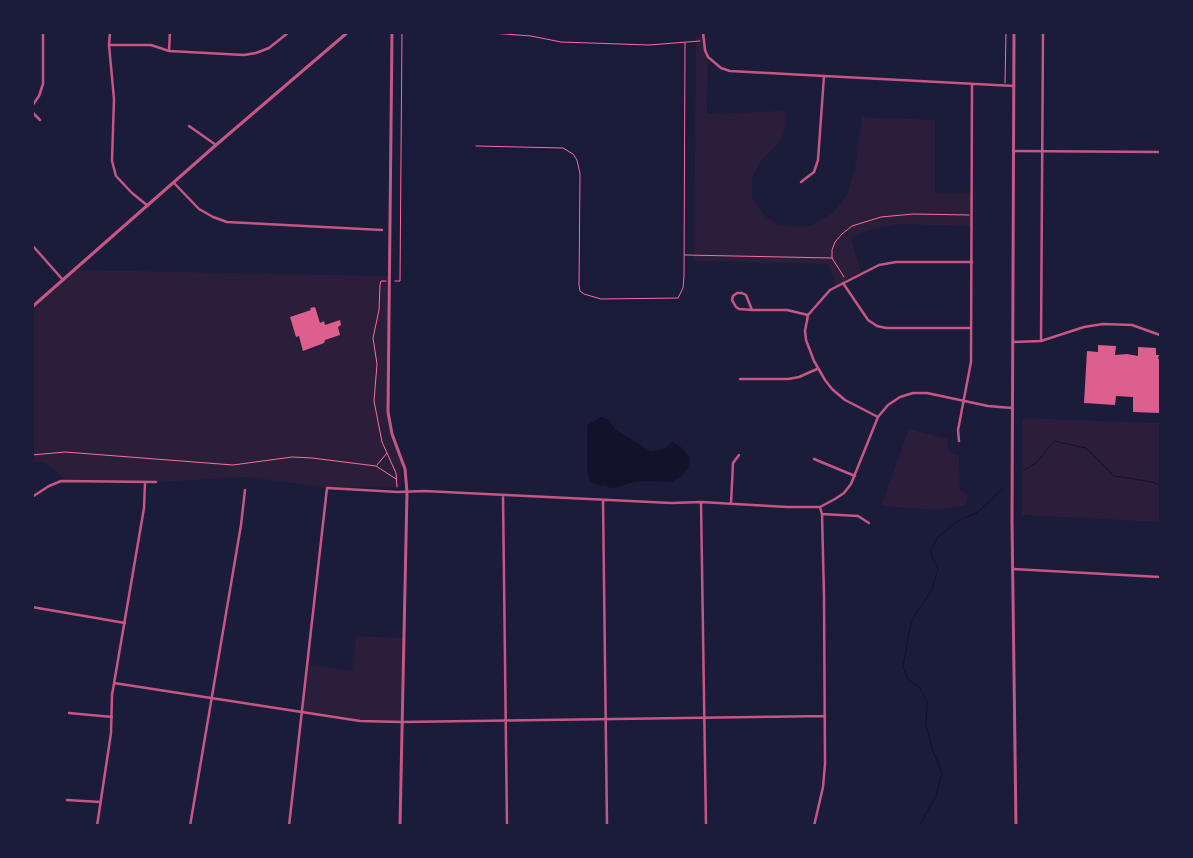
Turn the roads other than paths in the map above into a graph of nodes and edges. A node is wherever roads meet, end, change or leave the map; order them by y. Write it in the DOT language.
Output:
graph roads {
  1 [pos="43,32"];
  2 [pos="110,32"];
  3 [pos="170,32"];
  4 [pos="289,32"];
  5 [pos="348,32"];
  6 [pos="392,32"];
  7 [pos="703,32"];
  8 [pos="1014,32"];
  9 [pos="1043,32"];
  10 [pos="109,45"];
  11 [pos="169,51"];
  12 [pos="824,76"];
  13 [pos="972,84"];
  14 [pos="1014,86"];
  15 [pos="32,106"];
  16 [pos="32,112"];
  17 [pos="40,120"];
  18 [pos="189,126"];
  19 [pos="216,145"];
  20 [pos="1013,151"];
  21 [pos="1042,151"];
  22 [pos="1160,152"];
  23 [pos="801,182"];
  24 [pos="174,183"];
  25 [pos="148,206"];
  26 [pos="382,230"];
  27 [pos="32,245"];
  28 [pos="972,262"];
  29 [pos="63,280"];
  30 [pos="843,283"];
  31 [pos="32,307"];
  32 [pos="752,310"];
  33 [pos="808,315"];
  34 [pos="971,328"];
  35 [pos="1160,335"];
  36 [pos="1041,341"];
  37 [pos="1012,342"];
  38 [pos="817,369"];
  39 [pos="740,379"];
  40 [pos="964,401"];
  41 [pos="1012,408"];
  42 [pos="878,417"];
  43 [pos="959,440"];
  44 [pos="739,455"];
  45 [pos="814,459"];
  46 [pos="855,476"];
  47 [pos="146,482"];
  48 [pos="156,482"];
  49 [pos="245,490"];
  50 [pos="407,492"];
  51 [pos="503,495"];
  52 [pos="32,497"];
  53 [pos="603,500"];
  54 [pos="702,502"];
  55 [pos="731,503"];
  56 [pos="820,507"];
  57 [pos="822,514"];
  58 [pos="870,523"];
  59 [pos="1013,569"];
  60 [pos="1160,577"];
  61 [pos="32,608"];
  62 [pos="124,623"];
  63 [pos="114,683"];
  64 [pos="212,698"];
  65 [pos="302,712"];
  66 [pos="69,713"];
  67 [pos="825,716"];
  68 [pos="112,717"];
  69 [pos="705,717"];
  70 [pos="605,718"];
  71 [pos="506,720"];
  72 [pos="402,722"];
  73 [pos="66,800"];
  74 [pos="100,802"];
  75 [pos="97,826"];
  76 [pos="190,826"];
  77 [pos="289,826"];
  78 [pos="400,826"];
  79 [pos="507,826"];
  80 [pos="607,826"];
  81 [pos="706,826"];
  82 [pos="814,826"];
  83 [pos="1016,826"];
  1 -- 15 [label="street"];
  2 -- 10 [label="street"];
  3 -- 11 [label="street"];
  4 -- 11 [label="street"];
  5 -- 19 [label="street"];
  6 -- 50 [label="street"];
  7 -- 12 [label="street"];
  8 -- 14 [label="street"];
  9 -- 21 [label="street"];
  10 -- 11 [label="street"];
  10 -- 25 [label="street"];
  12 -- 13 [label="street"];
  12 -- 23 [label="street"];
  13 -- 14 [label="street"];
  13 -- 28 [label="street"];
  14 -- 20 [label="street"];
  16 -- 17 [label="street"];
  18 -- 19 [label="street"];
  19 -- 24 [label="street"];
  20 -- 21 [label="street"];
  20 -- 37 [label="street"];
  21 -- 22 [label="street"];
  21 -- 36 [label="street"];
  24 -- 25 [label="street"];
  24 -- 26 [label="street"];
  25 -- 29 [label="street"];
  27 -- 29 [label="street"];
  28 -- 30 [label="street"];
  28 -- 34 [label="street"];
  29 -- 31 [label="street"];
  30 -- 33 [label="street"];
  30 -- 34 [label="street"];
  32 -- 32 [label="street"];
  32 -- 33 [label="street"];
  33 -- 38 [label="street"];
  34 -- 40 [label="street"];
  35 -- 36 [label="street"];
  36 -- 37 [label="street"];
  37 -- 41 [label="street"];
  38 -- 39 [label="street"];
  38 -- 42 [label="street"];
  40 -- 41 [label="street"];
  40 -- 42 [label="street"];
  40 -- 43 [label="street"];
  41 -- 59 [label="street"];
  42 -- 46 [label="street"];
  44 -- 55 [label="street"];
  45 -- 46 [label="street"];
  46 -- 56 [label="street"];
  47 -- 48 [label="street"];
  47 -- 52 [label="street"];
  47 -- 62 [label="street"];
  49 -- 64 [label="street"];
  50 -- 51 [label="street"];
  50 -- 65 [label="street"];
  50 -- 72 [label="street"];
  51 -- 53 [label="street"];
  51 -- 71 [label="street"];
  53 -- 54 [label="street"];
  53 -- 70 [label="street"];
  54 -- 55 [label="street"];
  54 -- 69 [label="street"];
  55 -- 56 [label="street"];
  56 -- 57 [label="street"];
  57 -- 58 [label="street"];
  57 -- 67 [label="street"];
  59 -- 60 [label="street"];
  59 -- 83 [label="street"];
  61 -- 62 [label="street"];
  62 -- 63 [label="street"];
  63 -- 64 [label="street"];
  63 -- 68 [label="street"];
  64 -- 65 [label="street"];
  64 -- 76 [label="street"];
  65 -- 72 [label="street"];
  65 -- 77 [label="street"];
  66 -- 68 [label="street"];
  67 -- 69 [label="street"];
  67 -- 82 [label="street"];
  68 -- 74 [label="street"];
  69 -- 70 [label="street"];
  69 -- 81 [label="street"];
  70 -- 71 [label="street"];
  70 -- 80 [label="street"];
  71 -- 72 [label="street"];
  71 -- 79 [label="street"];
  72 -- 78 [label="street"];
  73 -- 74 [label="street"];
  74 -- 75 [label="street"];
}
